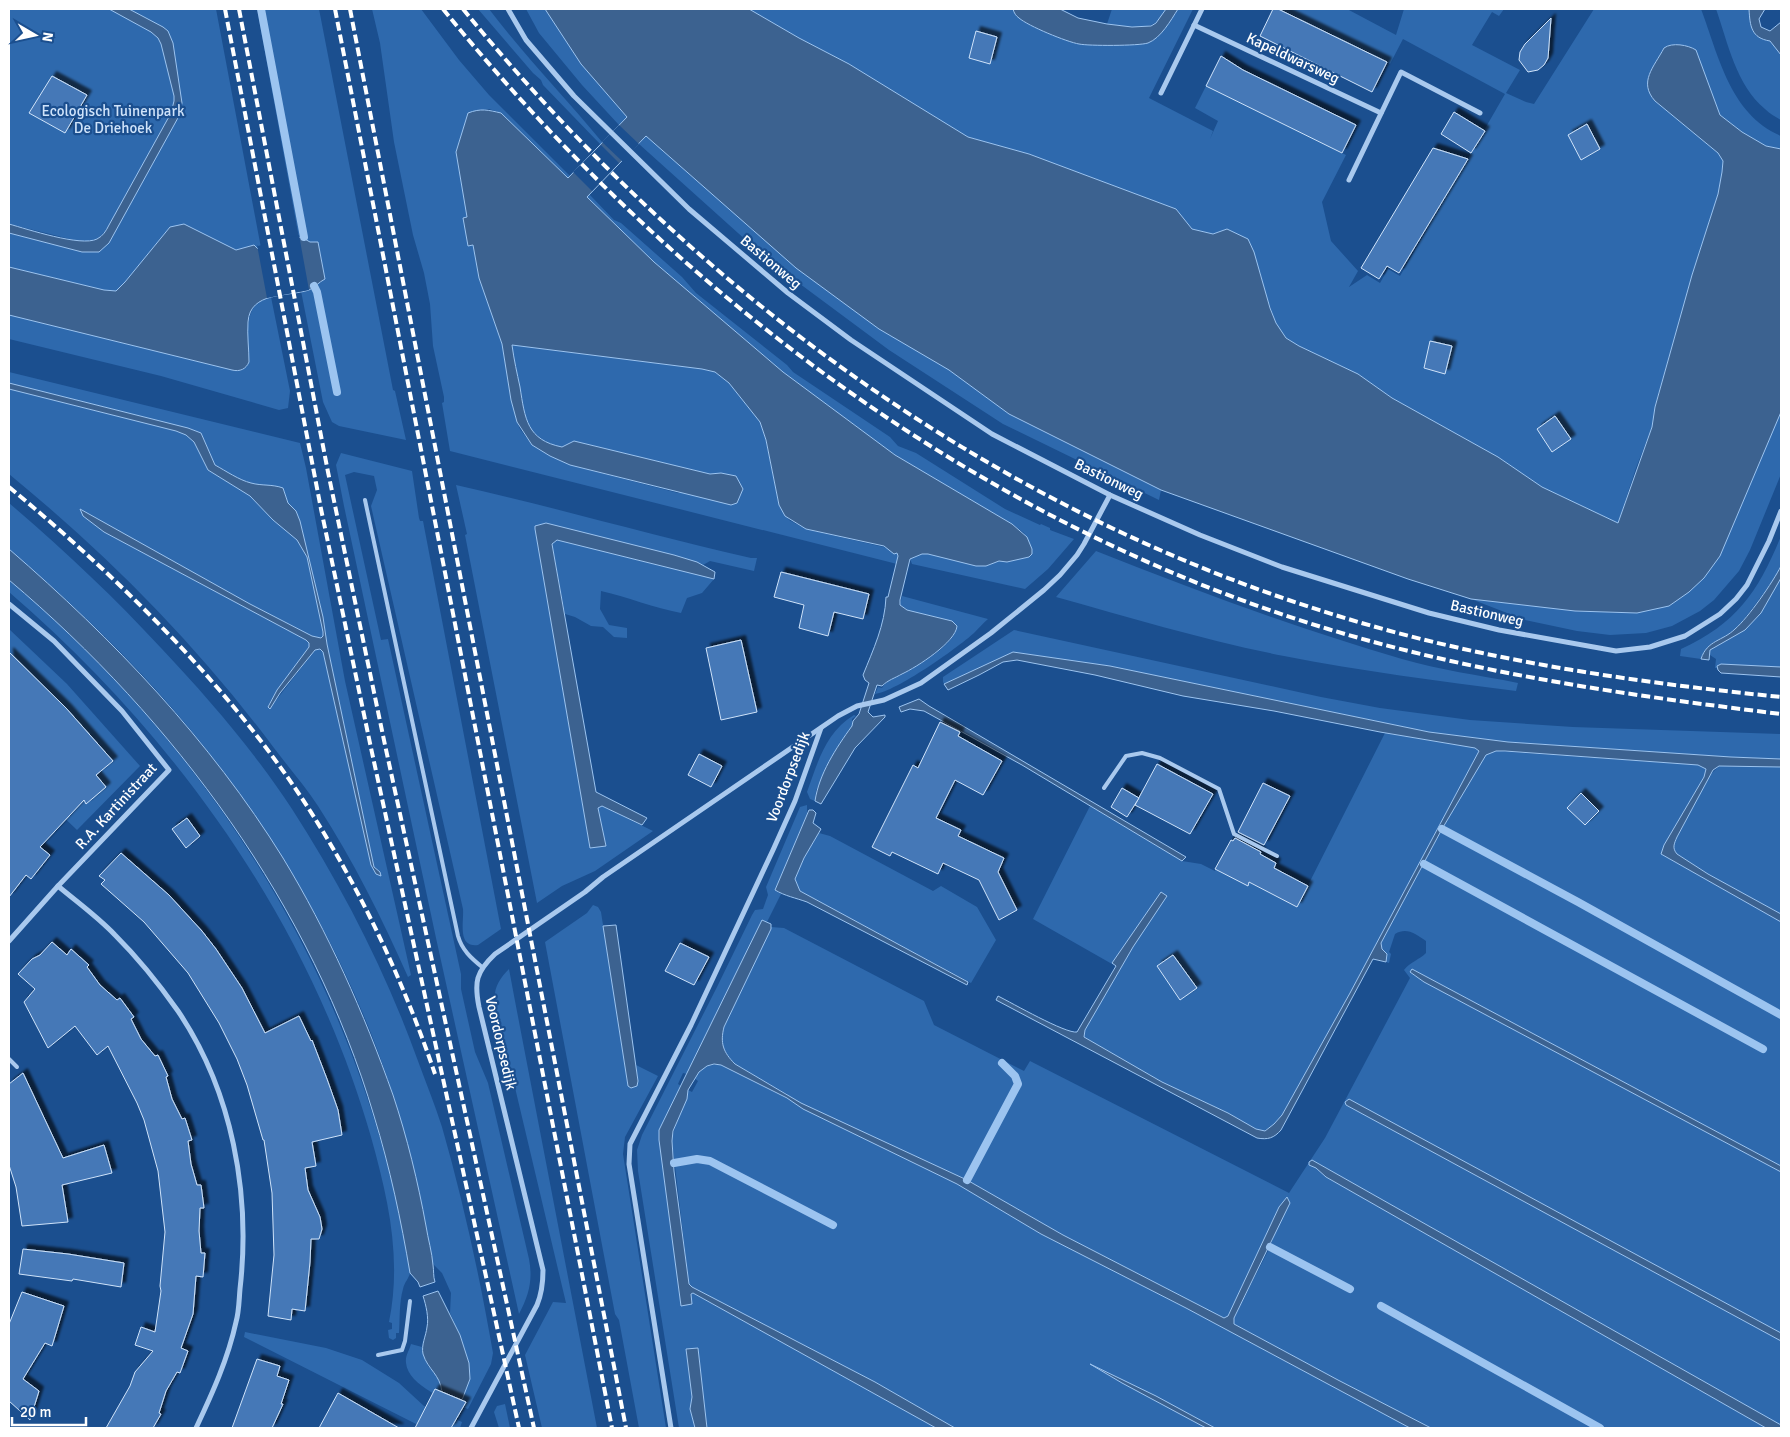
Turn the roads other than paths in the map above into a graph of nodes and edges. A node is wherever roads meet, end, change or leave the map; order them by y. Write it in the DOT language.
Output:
graph roads {
  1 [pos="508,9"];
  2 [pos="1202,9"];
  3 [pos="1194,25"];
  4 [pos="1161,93"];
  5 [pos="1381,113"];
  6 [pos="1480,113"];
  7 [pos="1349,180"];
  8 [pos="1110,495"];
  9 [pos="365,500"];
  10 [pos="1781,511"];
  11 [pos="9,604"];
  12 [pos="821,728"];
  13 [pos="1104,788"];
  14 [pos="1277,856"];
  15 [pos="58,886"];
  16 [pos="9,929"];
  17 [pos="15,934"];
  18 [pos="9,942"];
  19 [pos="482,967"];
  20 [pos="9,1059"];
  21 [pos="16,1067"];
  22 [pos="410,1301"];
  23 [pos="378,1355"];
  24 [pos="196,1428"];
  25 [pos="471,1428"];
  26 [pos="671,1428"];
  1 -- 8 [label="street, Bastionweg"];
  2 -- 3 [label="street"];
  3 -- 4 [label="street"];
  3 -- 5 [label="street, Kapeldwarsweg"];
  5 -- 6 [label="street"];
  5 -- 7 [label="street"];
  8 -- 10 [label="street, Bastionweg"];
  8 -- 12 [label="street, Voordorpsedijk"];
  9 -- 19 [label="lane"];
  11 -- 15 [label="street, R.A. Kartinistraat"];
  12 -- 19 [label="street, Voordorpsedijk"];
  12 -- 26 [label="street, Voordorpsedijk"];
  13 -- 14 [label="lane"];
  15 -- 17 [label="street, R.A. Kartinistraat"];
  15 -- 24 [label="street"];
  16 -- 17 [label="street"];
  17 -- 18 [label="street, R.A. Kartinistraat"];
  19 -- 25 [label="street, Voordorpsedijk"];
  20 -- 21 [label="lane"];
  22 -- 23 [label="lane"];
}
